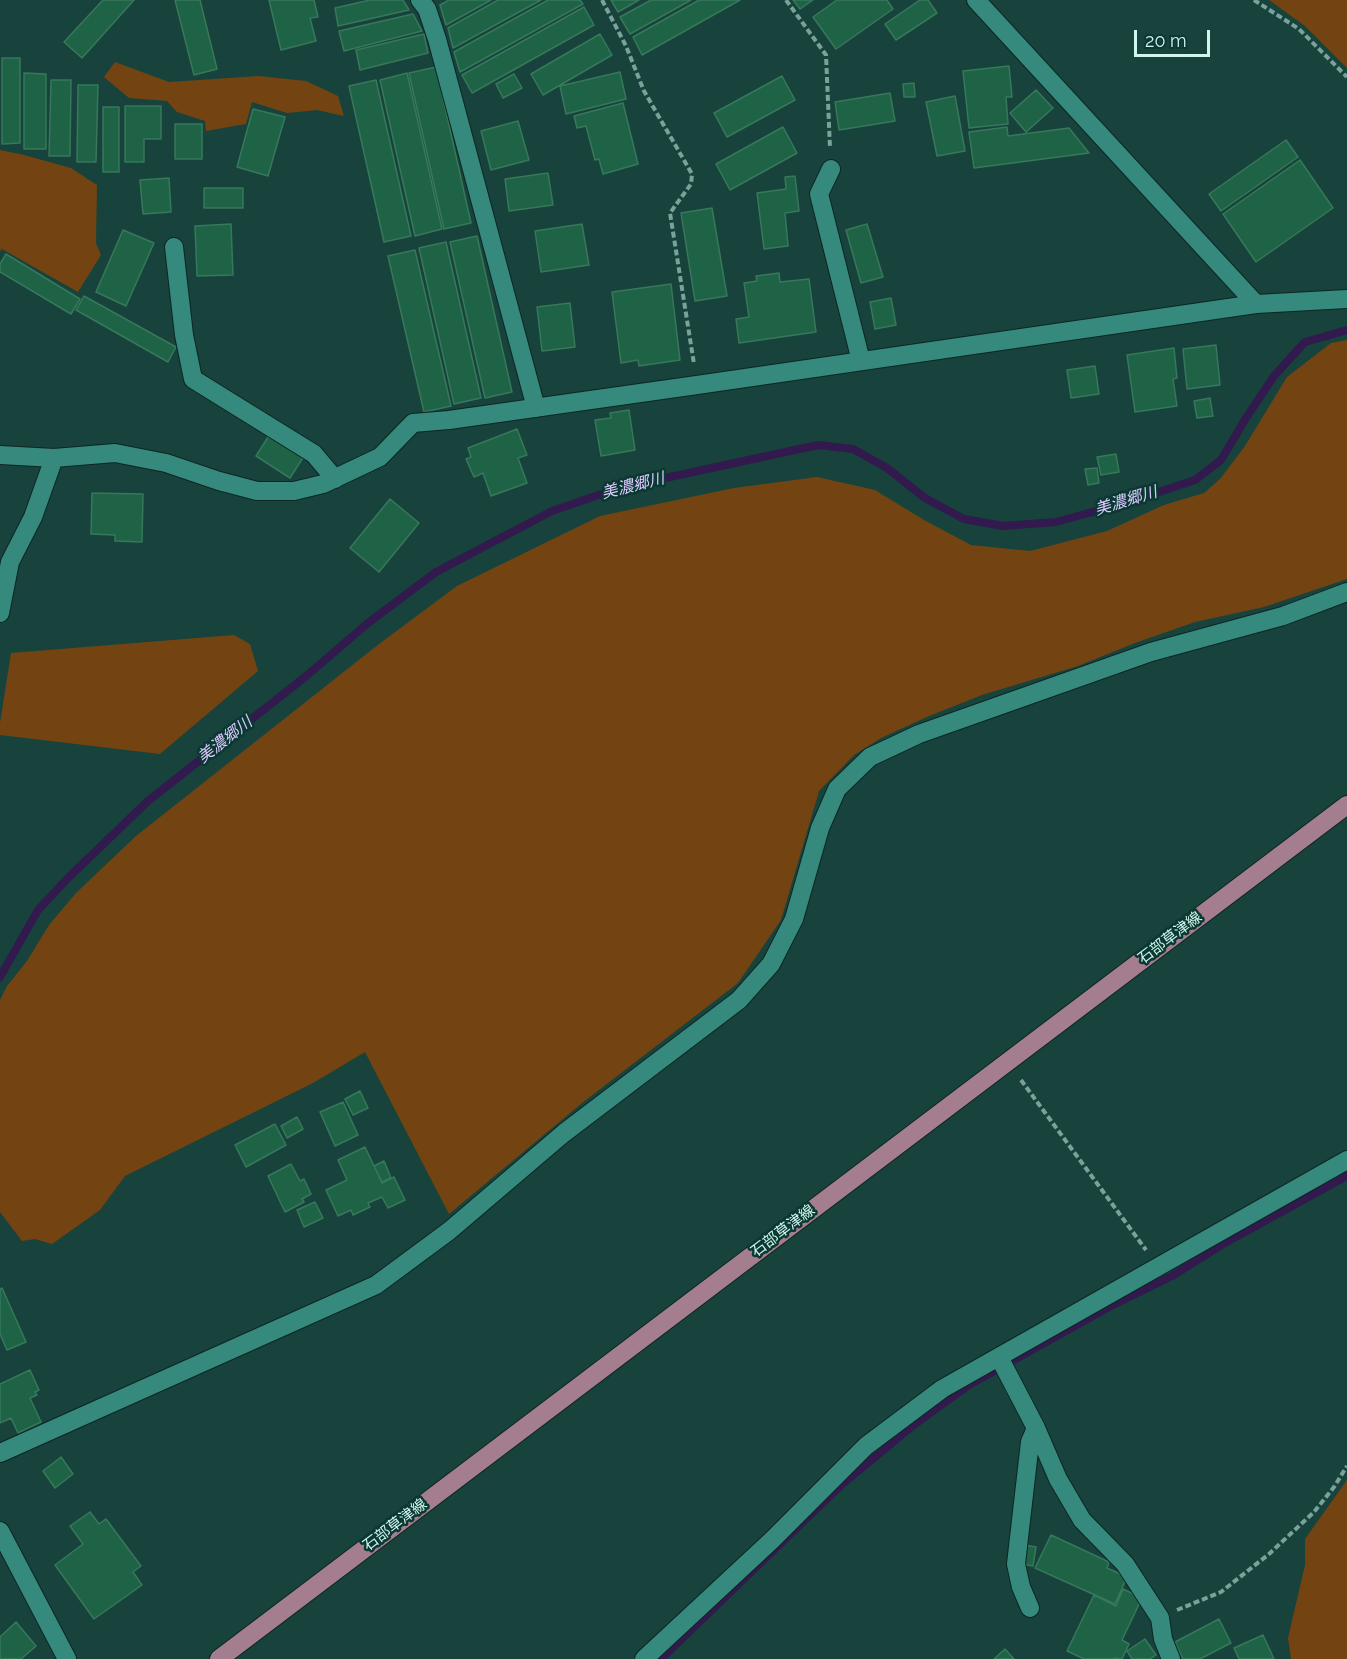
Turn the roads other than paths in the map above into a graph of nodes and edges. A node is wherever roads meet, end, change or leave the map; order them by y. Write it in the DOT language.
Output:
graph roads {
  1 [pos="420,0"];
  2 [pos="976,0"];
  3 [pos="831,169"];
  4 [pos="174,247"];
  5 [pos="1347,298"];
  6 [pos="1256,304"];
  7 [pos="861,361"];
  8 [pos="536,408"];
  9 [pos="0,455"];
  10 [pos="54,458"];
  11 [pos="334,478"];
  12 [pos="1347,592"];
  13 [pos="0,613"];
  14 [pos="1347,805"];
  15 [pos="1347,1160"];
  16 [pos="1002,1363"];
  17 [pos="1036,1428"];
  18 [pos="0,1453"];
  19 [pos="0,1531"];
  20 [pos="1030,1608"];
  21 [pos="67,1659"];
  22 [pos="219,1659"];
  23 [pos="645,1659"];
  24 [pos="1171,1659"];
  1 -- 8 [label="street"];
  2 -- 6 [label="street"];
  3 -- 7 [label="street"];
  4 -- 11 [label="street"];
  5 -- 6 [label="street"];
  6 -- 7 [label="street"];
  7 -- 8 [label="street"];
  8 -- 11 [label="street"];
  9 -- 10 [label="street"];
  10 -- 11 [label="street"];
  10 -- 13 [label="street"];
  12 -- 18 [label="street"];
  14 -- 22 [label="main road, 石部草津線"];
  15 -- 16 [label="street"];
  16 -- 17 [label="street"];
  16 -- 23 [label="street"];
  17 -- 20 [label="street"];
  17 -- 24 [label="street"];
  19 -- 21 [label="street"];
}
